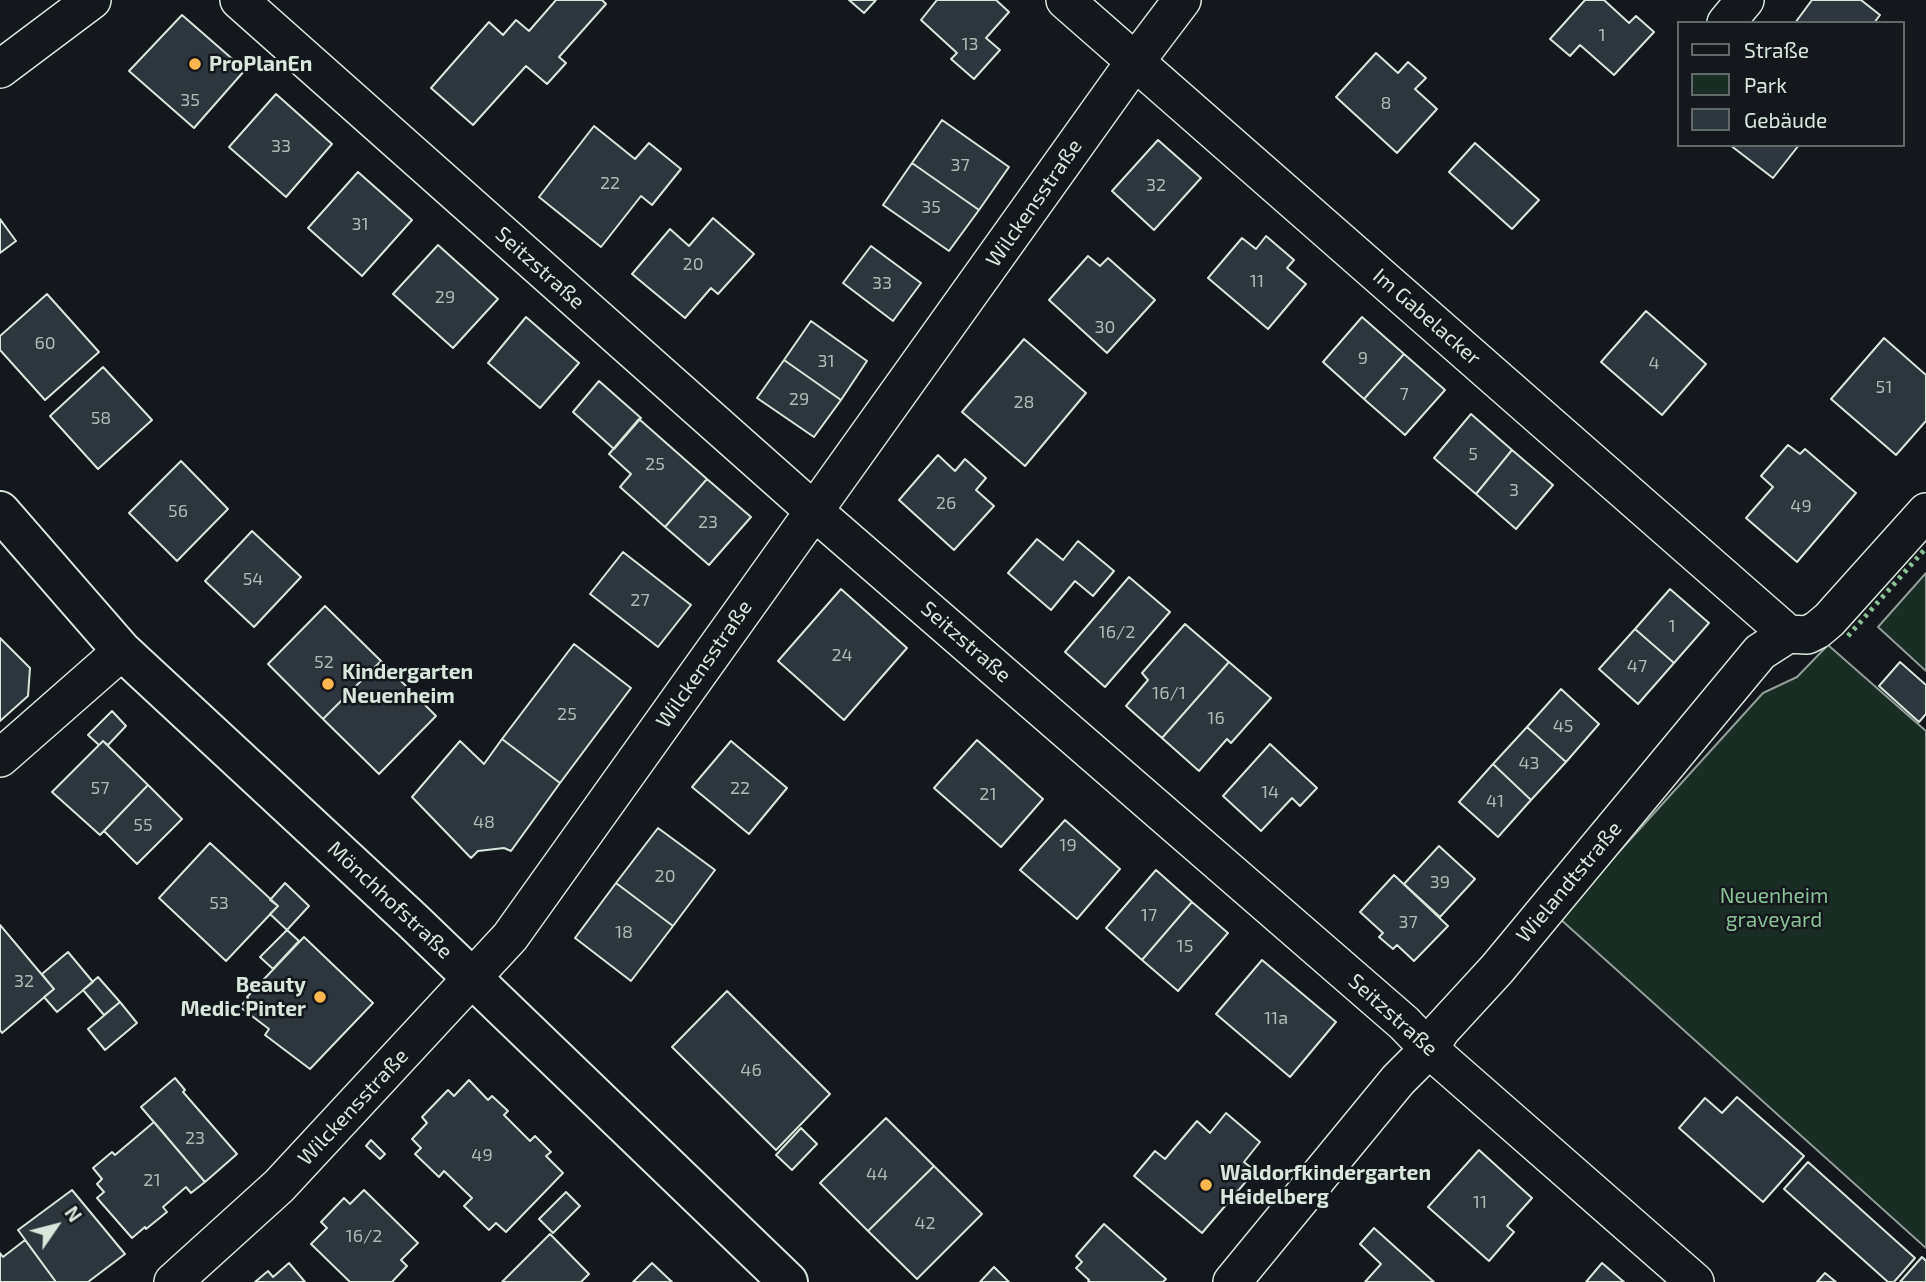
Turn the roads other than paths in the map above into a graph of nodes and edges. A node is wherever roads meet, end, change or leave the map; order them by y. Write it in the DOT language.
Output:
graph roads {
  1 [pos="92,0"];
  2 [pos="239,0"];
  3 [pos="1065,0"];
  4 [pos="1182,0"];
  5 [pos="1745,0"];
  6 [pos="1728,21"];
  7 [pos="1135,62"];
  8 [pos="0,69"];
  9 [pos="0,511"];
  10 [pos="814,511"];
  11 [pos="1926,512"];
  12 [pos="1788,634"];
  13 [pos="122,651"];
  14 [pos="0,758"];
  15 [pos="473,979"];
  16 [pos="1429,1049"];
  17 [pos="173,1282"];
  18 [pos="788,1282"];
  19 [pos="1232,1282"];
  20 [pos="1695,1282"];
  1 -- 8 [label="street"];
  2 -- 10 [label="street, Seitzstraße"];
  3 -- 7 [label="street, Im Gabelacker"];
  4 -- 7 [label="street, Wilckensstraße"];
  5 -- 6 [label="street"];
  7 -- 10 [label="street, Wilckensstraße"];
  7 -- 12 [label="street, Im Gabelacker"];
  9 -- 13 [label="street, Mönchhofstraße"];
  10 -- 15 [label="street, Wilckensstraße"];
  10 -- 16 [label="street, Seitzstraße"];
  11 -- 12 [label="street, Wielandtstraße"];
  12 -- 16 [label="street, Wielandtstraße"];
  13 -- 14 [label="street"];
  13 -- 15 [label="street, Mönchhofstraße"];
  15 -- 17 [label="street, Wilckensstraße"];
  15 -- 18 [label="street, Mönchhofstraße"];
  16 -- 19 [label="street, Wielandtstraße"];
  16 -- 20 [label="street, Seitzstraße"];
}
